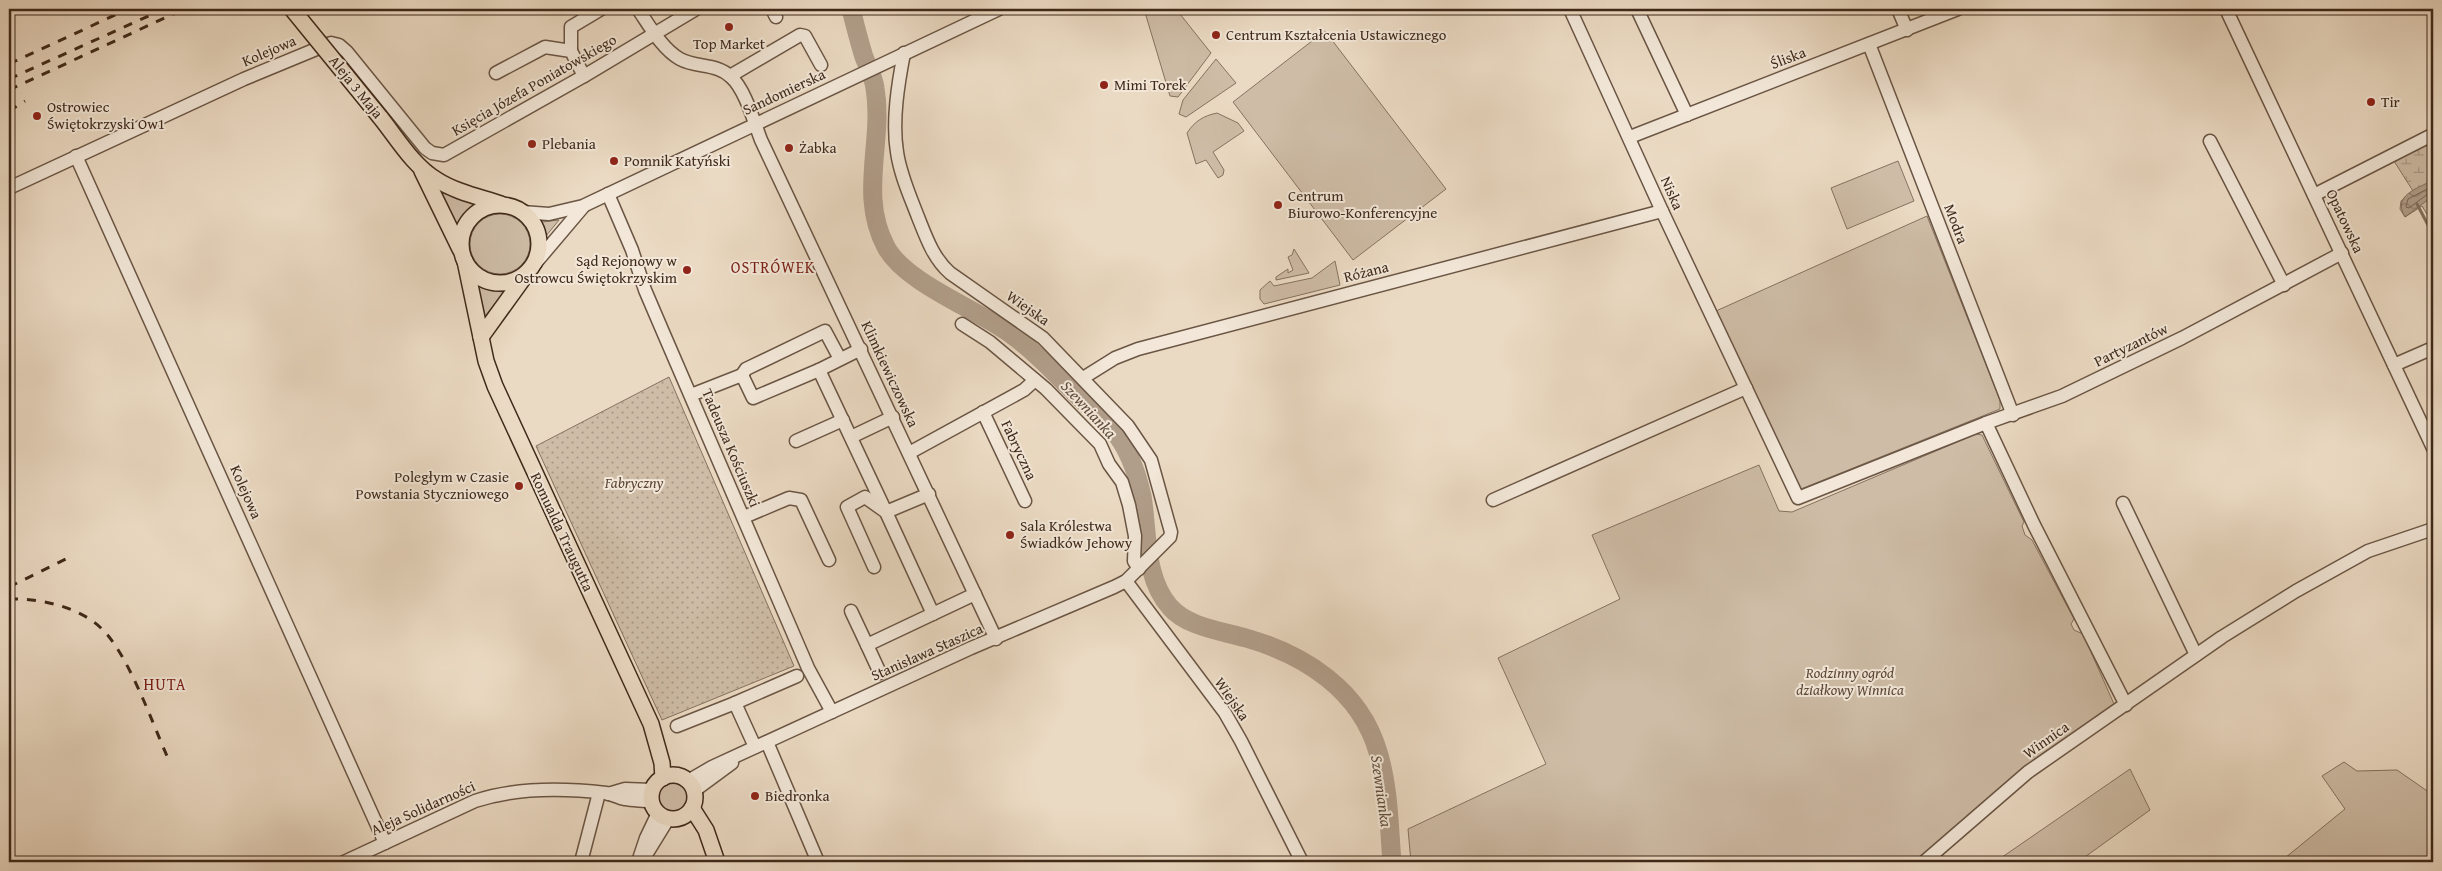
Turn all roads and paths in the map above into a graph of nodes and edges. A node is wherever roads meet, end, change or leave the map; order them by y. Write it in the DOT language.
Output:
graph roads {
  1 [pos="292,9"];
  2 [pos="601,9"];
  3 [pos="638,9"];
  4 [pos="696,9"];
  5 [pos="999,9"];
  6 [pos="1570,9"];
  7 [pos="1637,9"];
  8 [pos="1898,9"];
  9 [pos="1958,9"];
  10 [pos="2226,9"];
  11 [pos="1907,30"];
  12 [pos="655,33"];
  13 [pos="1869,44"];
  14 [pos="572,51"];
  15 [pos="904,53"];
  16 [pos="821,65"];
  17 [pos="496,72"];
  18 [pos="584,76"];
  19 [pos="730,76"];
  20 [pos="1687,115"];
  21 [pos="755,123"];
  22 [pos="2430,136"];
  23 [pos="1630,137"];
  24 [pos="2210,140"];
  25 [pos="76,156"];
  26 [pos="439,156"];
  27 [pos="419,165"];
  28 [pos="9,188"];
  29 [pos="608,194"];
  30 [pos="2314,194"];
  31 [pos="503,205"];
  32 [pos="583,206"];
  33 [pos="1662,211"];
  34 [pos="522,212"];
  35 [pos="2342,253"];
  36 [pos="462,256"];
  37 [pos="531,268"];
  38 [pos="2284,285"];
  39 [pos="962,324"];
  40 [pos="481,337"];
  41 [pos="2433,348"];
  42 [pos="861,350"];
  43 [pos="840,359"];
  44 [pos="2394,365"];
  45 [pos="819,370"];
  46 [pos="742,375"];
  47 [pos="1084,378"];
  48 [pos="1035,380"];
  49 [pos="1746,388"];
  50 [pos="690,395"];
  51 [pos="983,412"];
  52 [pos="2013,415"];
  53 [pos="893,417"];
  54 [pos="843,420"];
  55 [pos="1986,423"];
  56 [pos="851,437"];
  57 [pos="796,441"];
  58 [pos="2433,448"];
  59 [pos="909,453"];
  60 [pos="928,494"];
  61 [pos="1798,498"];
  62 [pos="1493,500"];
  63 [pos="1025,501"];
  64 [pos="2123,504"];
  65 [pos="886,512"];
  66 [pos="744,517"];
  67 [pos="2433,529"];
  68 [pos="829,560"];
  69 [pos="874,567"];
  70 [pos="1139,569"];
  71 [pos="1126,581"];
  72 [pos="975,594"];
  73 [pos="852,612"];
  74 [pos="932,614"];
  75 [pos="996,638"];
  76 [pos="867,645"];
  77 [pos="2196,655"];
  78 [pos="880,673"];
  79 [pos="797,676"];
  80 [pos="735,703"];
  81 [pos="2126,705"];
  82 [pos="832,712"];
  83 [pos="677,726"];
  84 [pos="761,744"];
  85 [pos="680,781"];
  86 [pos="604,793"];
  87 [pos="658,806"];
  88 [pos="688,812"];
  89 [pos="384,843"];
  90 [pos="716,860"];
  91 [pos="344,862"];
  92 [pos="581,862"];
  93 [pos="640,862"];
  94 [pos="818,862"];
  95 [pos="1302,862"];
  96 [pos="1924,862"];
  1 -- 27 [label="main road, Aleja 3 Maja, bridge"];
  2 -- 14 [label="street"];
  3 -- 12 [label="street"];
  4 -- 12 [label="street, Księcia Józefa Poniatowskiego"];
  5 -- 15 [label="street, Sandomierska"];
  6 -- 23 [label="street, Niska"];
  7 -- 20 [label="street"];
  8 -- 11 [label="street"];
  9 -- 11 [label="street, Śliska"];
  10 -- 30 [label="street, Opatowska"];
  11 -- 13 [label="street, Śliska"];
  12 -- 18 [label="street, Księcia Józefa Poniatowskiego"];
  12 -- 19 [label="street"];
  13 -- 20 [label="street, Śliska"];
  13 -- 52 [label="street, Modra"];
  14 -- 17 [label="street"];
  14 -- 18 [label="street"];
  15 -- 21 [label="street, Sandomierska"];
  15 -- 47 [label="street, Wiejska"];
  16 -- 19 [label="street"];
  18 -- 26 [label="street, Księcia Józefa Poniatowskiego"];
  19 -- 21 [label="street, Klimkiewiczowska"];
  20 -- 23 [label="street, Śliska"];
  21 -- 29 [label="street, Sandomierska"];
  21 -- 42 [label="street, Klimkiewiczowska"];
  22 -- 30 [label="street"];
  23 -- 33 [label="street, Niska"];
  24 -- 38 [label="street"];
  25 -- 26 [label="street, Kolejowa"];
  25 -- 28 [label="street, Kolejowa"];
  25 -- 89 [label="street, Kolejowa"];
  27 -- 31 [label="main road, Aleja 3 Maja"];
  27 -- 36 [label="main road, Aleja 3 Maja"];
  29 -- 32 [label="street, Sandomierska"];
  29 -- 50 [label="street, Tadeusza Kościuszki"];
  30 -- 35 [label="street, Opatowska"];
  31 -- 34 [label="main road"];
  31 -- 36 [label="main road"];
  32 -- 34 [label="street, Sandomierska"];
  32 -- 37 [label="street, Sandomierska"];
  33 -- 47 [label="street, Różana"];
  33 -- 49 [label="street, Niska"];
  34 -- 37 [label="main road"];
  35 -- 38 [label="street, Partyzantów"];
  35 -- 44 [label="street, Opatowska"];
  36 -- 37 [label="main road"];
  36 -- 40 [label="main road, Romualda Traugutta"];
  37 -- 40 [label="main road"];
  38 -- 52 [label="street, Partyzantów"];
  39 -- 48 [label="street"];
  40 -- 85 [label="main road, Romualda Traugutta"];
  41 -- 44 [label="street"];
  42 -- 43 [label="street"];
  42 -- 53 [label="street, Klimkiewiczowska"];
  43 -- 45 [label="street"];
  43 -- 46 [label="street"];
  44 -- 58 [label="street, Opatowska"];
  45 -- 46 [label="street"];
  45 -- 54 [label="street"];
  46 -- 50 [label="street"];
  47 -- 70 [label="street, Wiejska"];
  48 -- 51 [label="street, Fabryczna"];
  48 -- 70 [label="street"];
  49 -- 61 [label="street, Niska"];
  49 -- 62 [label="street"];
  50 -- 66 [label="street, Tadeusza Kościuszki"];
  51 -- 59 [label="street, Fabryczna"];
  51 -- 63 [label="street, Fabryczna"];
  52 -- 55 [label="street, Partyzantów"];
  53 -- 56 [label="street"];
  53 -- 59 [label="street, Klimkiewiczowska"];
  54 -- 56 [label="street"];
  54 -- 57 [label="street"];
  55 -- 61 [label="street, Partyzantów"];
  55 -- 81 [label="street"];
  56 -- 65 [label="street"];
  59 -- 60 [label="street, Klimkiewiczowska"];
  60 -- 65 [label="street"];
  60 -- 72 [label="street, Klimkiewiczowska"];
  64 -- 77 [label="street"];
  65 -- 69 [label="street"];
  65 -- 74 [label="street"];
  66 -- 68 [label="street"];
  66 -- 82 [label="street, Tadeusza Kościuszki"];
  67 -- 77 [label="street, Winnica"];
  70 -- 71 [label="street, Wiejska"];
  71 -- 75 [label="street, Stanisława Staszica"];
  71 -- 95 [label="street, Wiejska"];
  72 -- 74 [label="street"];
  72 -- 75 [label="street, Klimkiewiczowska"];
  73 -- 76 [label="street"];
  74 -- 76 [label="street"];
  75 -- 82 [label="street, Stanisława Staszica"];
  76 -- 78 [label="street"];
  77 -- 81 [label="street, Winnica"];
  79 -- 80 [label="street"];
  80 -- 83 [label="street"];
  80 -- 84 [label="street"];
  81 -- 96 [label="street, Winnica"];
  82 -- 84 [label="street, Stanisława Staszica"];
  84 -- 85 [label="street, Stanisława Staszica"];
  84 -- 94 [label="street"];
  85 -- 87 [label="main road"];
  85 -- 88 [label="main road, Romualda Traugutta"];
  86 -- 87 [label="street, Aleja Solidarności"];
  86 -- 89 [label="street, Aleja Solidarności"];
  86 -- 92 [label="street"];
  87 -- 88 [label="main road"];
  87 -- 93 [label="street"];
  88 -- 90 [label="main road"];
  89 -- 91 [label="street, Aleja Solidarności"];
}
